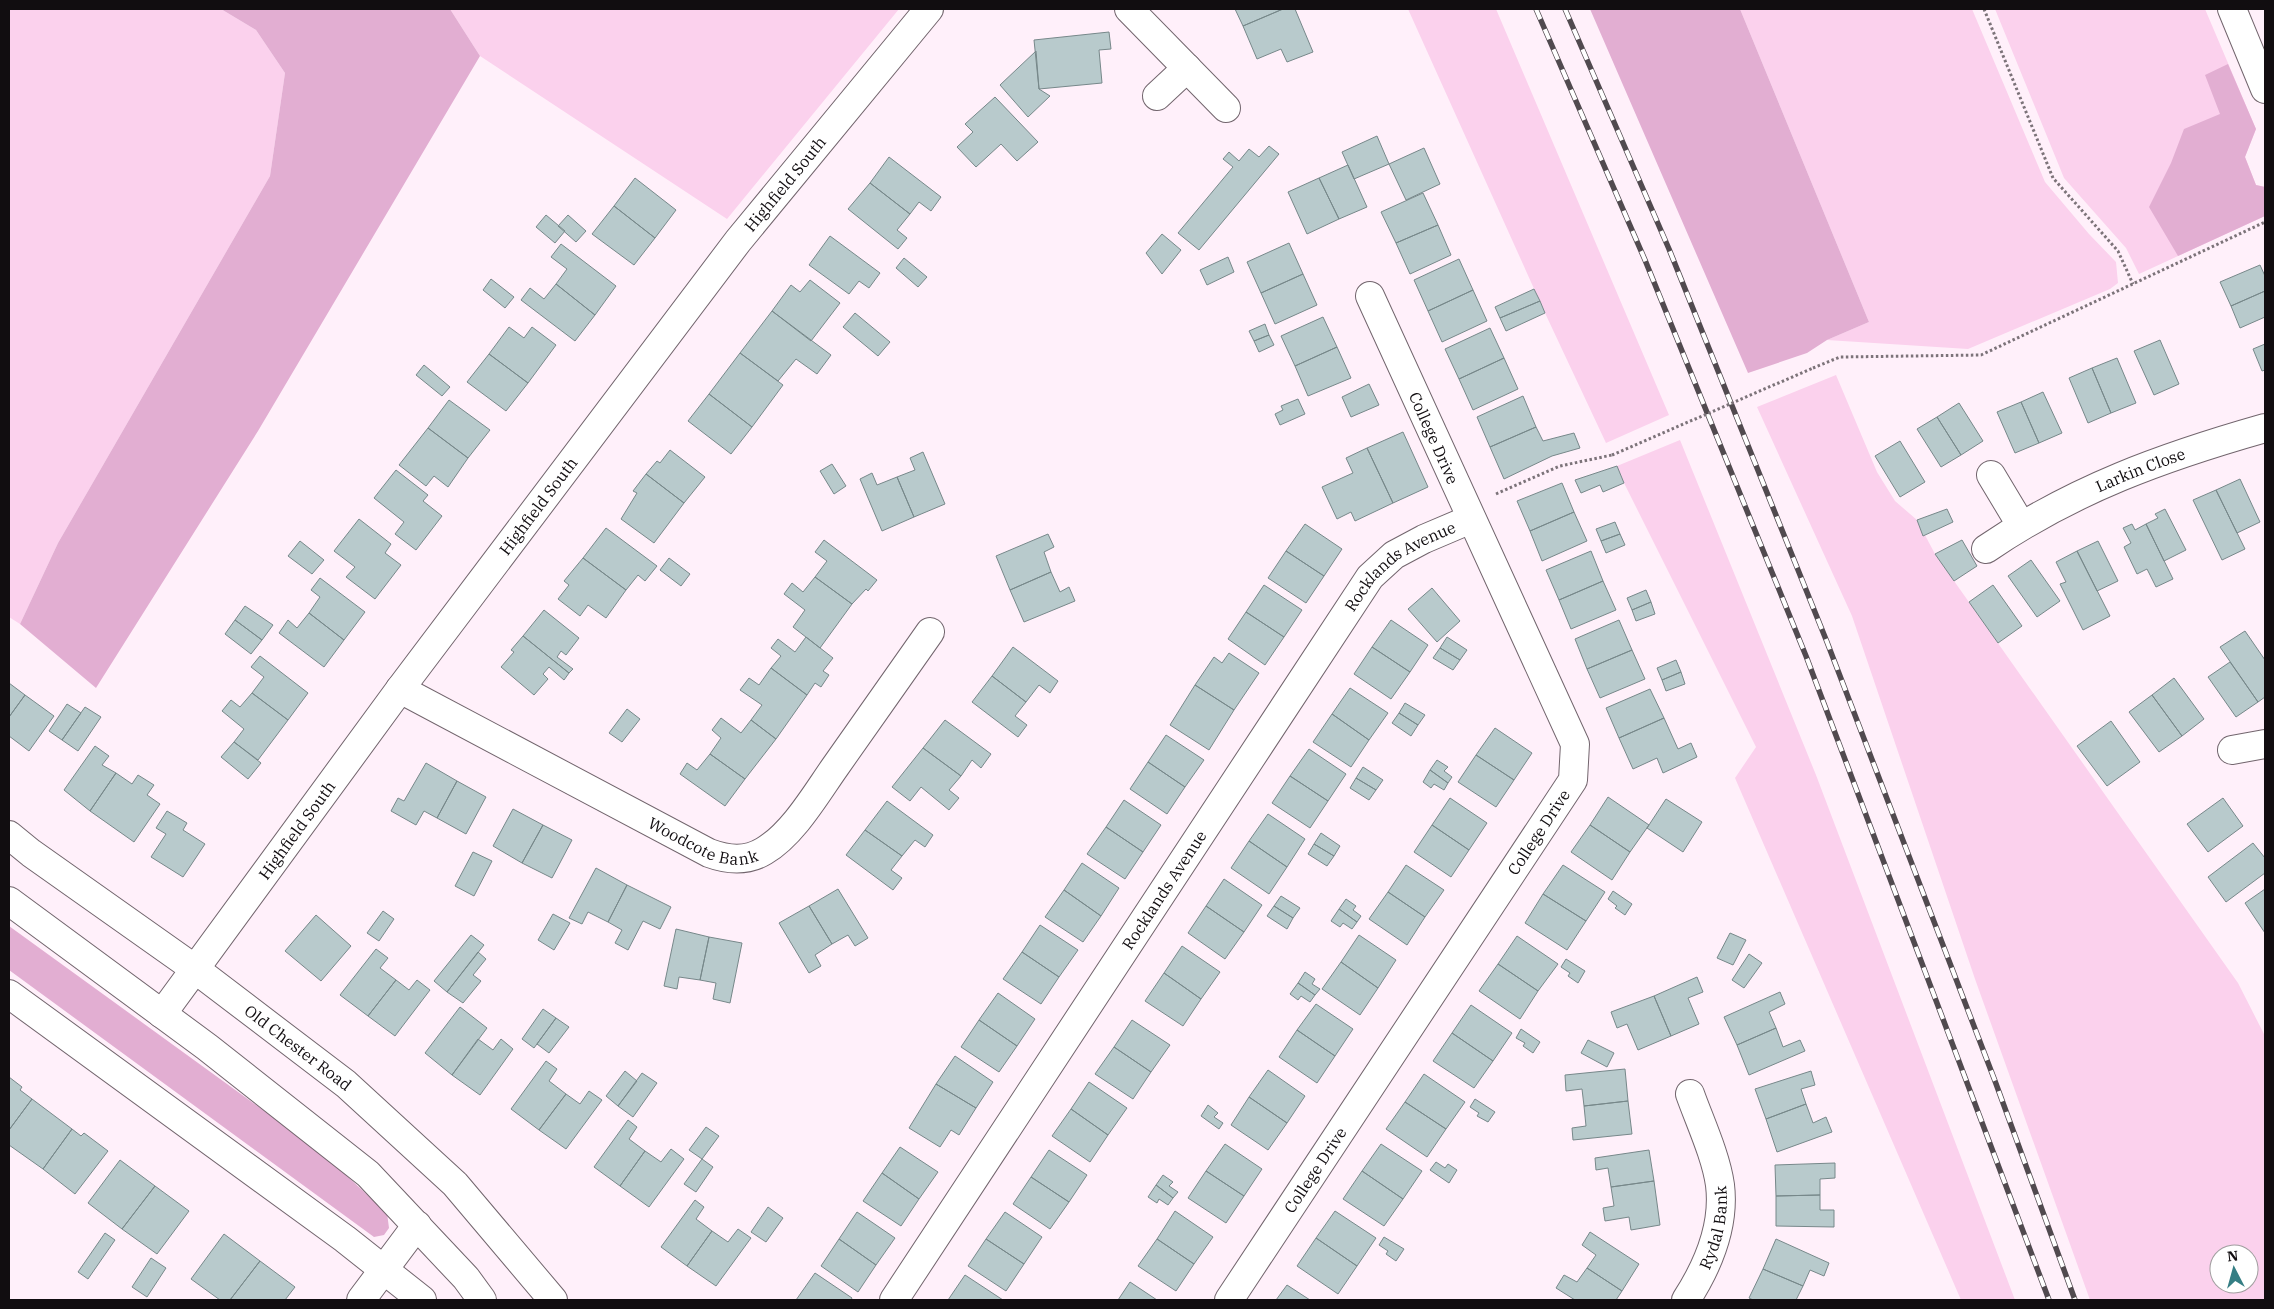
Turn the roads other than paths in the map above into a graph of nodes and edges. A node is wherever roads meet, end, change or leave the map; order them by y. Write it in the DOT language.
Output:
graph roads {
  1 [pos="929,9"];
  2 [pos="1129,9"];
  3 [pos="2232,9"];
  4 [pos="1187,68"];
  5 [pos="2265,89"];
  6 [pos="1157,96"];
  7 [pos="1226,108"];
  8 [pos="1370,296"];
  9 [pos="2265,428"];
  10 [pos="1991,475"];
  11 [pos="1469,514"];
  12 [pos="2021,525"];
  13 [pos="1986,549"];
  14 [pos="930,632"];
  15 [pos="400,689"];
  16 [pos="2265,744"];
  17 [pos="2232,750"];
  18 [pos="9,835"];
  19 [pos="9,901"];
  20 [pos="196,970"];
  21 [pos="9,994"];
  22 [pos="162,1014"];
  23 [pos="1690,1094"];
  24 [pos="417,1226"];
  25 [pos="384,1268"];
  26 [pos="361,1300"];
  27 [pos="422,1300"];
  28 [pos="482,1300"];
  29 [pos="553,1300"];
  30 [pos="894,1300"];
  31 [pos="1229,1300"];
  32 [pos="1686,1300"];
  1 -- 15 [label="street, Highfield South"];
  2 -- 4 [label="street"];
  3 -- 5 [label="street"];
  4 -- 6 [label="street"];
  4 -- 7 [label="street"];
  8 -- 11 [label="street, College Drive"];
  9 -- 12 [label="street, Larkin Close"];
  10 -- 12 [label="street"];
  11 -- 30 [label="street, Rocklands Avenue"];
  11 -- 31 [label="street, College Drive"];
  12 -- 13 [label="street, Larkin Close"];
  14 -- 15 [label="street, Woodcote Bank"];
  15 -- 20 [label="street, Highfield South"];
  16 -- 17 [label="street"];
  18 -- 20 [label="street, Old Chester Road"];
  19 -- 22 [label="street"];
  20 -- 22 [label="street, Highfield South"];
  20 -- 29 [label="street, Old Chester Road"];
  21 -- 25 [label="street"];
  22 -- 24 [label="street"];
  23 -- 32 [label="street, Rydal Bank"];
  24 -- 25 [label="street"];
  24 -- 28 [label="street"];
  25 -- 26 [label="street"];
  25 -- 27 [label="street"];
}
